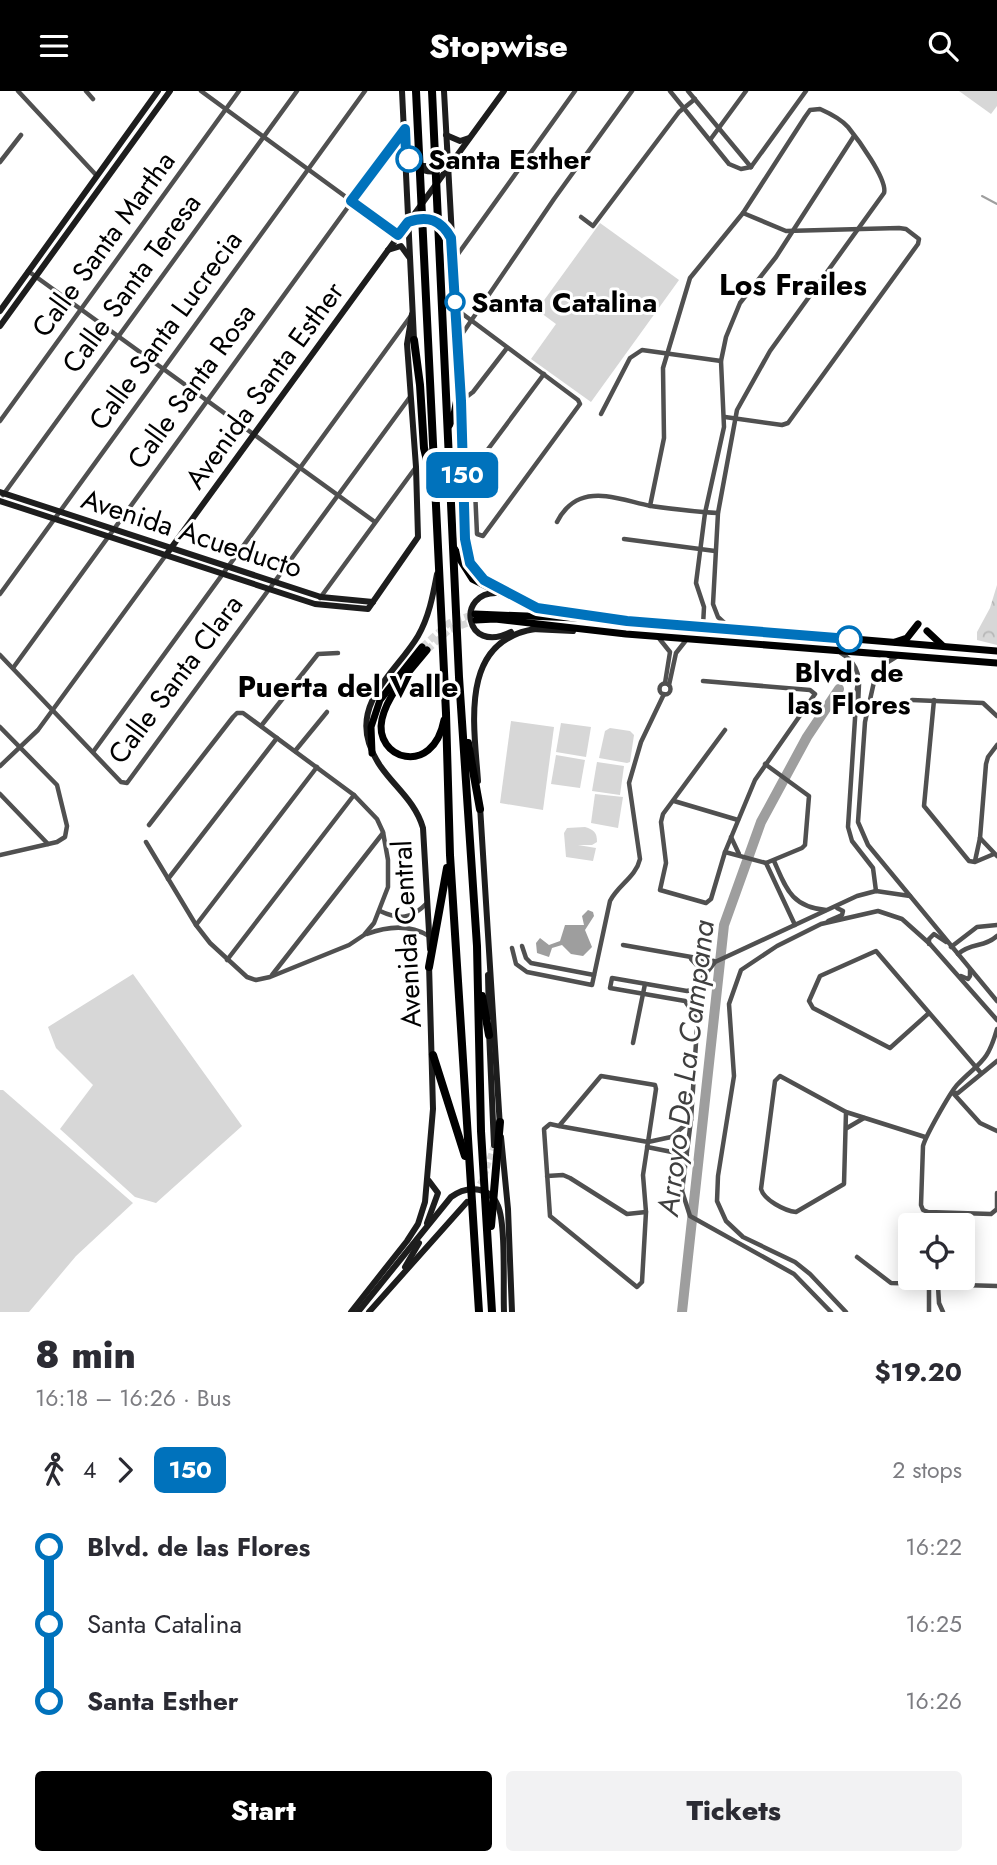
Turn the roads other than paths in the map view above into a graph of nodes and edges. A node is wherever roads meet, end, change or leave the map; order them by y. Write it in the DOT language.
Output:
graph roads {
  1 [pos="86,91"];
  2 [pos="158,91"];
  3 [pos="170,91"];
  4 [pos="201,91"];
  5 [pos="239,91"];
  6 [pos="297,91"];
  7 [pos="365,91"];
  8 [pos="402,91"];
  9 [pos="416,91"];
  10 [pos="432,91"];
  11 [pos="444,91"];
  12 [pos="504,91"];
  13 [pos="575,91"];
  14 [pos="632,91"];
  15 [pos="670,91"];
  16 [pos="689,91"];
  17 [pos="746,91"];
  18 [pos="806,91"];
  19 [pos="22,92"];
  20 [pos="93,99"];
  21 [pos="695,99"];
  22 [pos="683,108"];
  23 [pos="226,109"];
  24 [pos="719,128"];
  25 [pos="405,129"];
  26 [pos="20,135"];
  27 [pos="446,135"];
  28 [pos="264,137"];
  29 [pos="471,137"];
  30 [pos="854,137"];
  31 [pos="710,140"];
  32 [pos="447,150"];
  33 [pos="406,153"];
  34 [pos="0,162"];
  35 [pos="415,166"];
  36 [pos="448,167"];
  37 [pos="751,167"];
  38 [pos="307,169"];
  39 [pos="97,176"];
  40 [pos="351,201"];
  41 [pos="743,213"];
  42 [pos="581,217"];
  43 [pos="408,222"];
  44 [pos="441,224"];
  45 [pos="859,229"];
  46 [pos="794,231"];
  47 [pos="398,235"];
  48 [pos="451,238"];
  49 [pos="410,239"];
  50 [pos="386,251"];
  51 [pos="411,259"];
  52 [pos="453,262"];
  53 [pos="28,271"];
  54 [pos="36,276"];
  55 [pos="81,309"];
  56 [pos="456,309"];
  57 [pos="0,311"];
  58 [pos="412,314"];
  59 [pos="471,321"];
  60 [pos="0,326"];
  61 [pos="119,337"];
  62 [pos="414,340"];
  63 [pos="457,342"];
  64 [pos="507,348"];
  65 [pos="668,352"];
  66 [pos="721,361"];
  67 [pos="163,368"];
  68 [pos="544,374"];
  69 [pos="460,385"];
  70 [pos="410,397"];
  71 [pos="207,400"];
  72 [pos="461,401"];
  73 [pos="601,414"];
  74 [pos="725,417"];
  75 [pos="734,419"];
  76 [pos="0,421"];
  77 [pos="448,428"];
  78 [pos="254,435"];
  79 [pos="416,467"];
  80 [pos="301,468"];
  81 [pos="462,468"];
  82 [pos="474,468"];
  83 [pos="434,490"];
  84 [pos="338,495"];
  85 [pos="1,497"];
  86 [pos="650,506"];
  87 [pos="59,511"];
  88 [pos="705,513"];
  89 [pos="718,513"];
  90 [pos="54,519"];
  91 [pos="375,522"];
  92 [pos="557,522"];
  93 [pos="113,529"];
  94 [pos="108,537"];
  95 [pos="624,540"];
  96 [pos="172,548"];
  97 [pos="453,548"];
  98 [pos="700,551"];
  99 [pos="715,551"];
  100 [pos="166,555"];
  101 [pos="229,567"];
  102 [pos="438,568"];
  103 [pos="223,574"];
  104 [pos="275,582"];
  105 [pos="269,589"];
  106 [pos="501,593"];
  107 [pos="0,594"];
  108 [pos="321,597"];
  109 [pos="373,602"];
  110 [pos="315,604"];
  111 [pos="528,604"];
  112 [pos="627,621"];
  113 [pos="918,624"];
  114 [pos="703,627"];
  115 [pos="535,629"];
  116 [pos="584,629"];
  117 [pos="732,629"];
  118 [pos="927,631"];
  119 [pos="658,636"];
  120 [pos="687,639"];
  121 [pos="893,643"];
  122 [pos="944,647"];
  123 [pos="837,650"];
  124 [pos="997,651"];
  125 [pos="673,652"];
  126 [pos="338,653"];
  127 [pos="0,655"];
  128 [pos="899,655"];
  129 [pos="997,663"];
  130 [pos="13,668"];
  131 [pos="703,681"];
  132 [pos="912,700"];
  133 [pos="934,700"];
  134 [pos="53,710"];
  135 [pos="461,710"];
  136 [pos="327,712"];
  137 [pos="446,713"];
  138 [pos="997,716"];
  139 [pos="261,726"];
  140 [pos="0,727"];
  141 [pos="725,730"];
  142 [pos="278,738"];
  143 [pos="997,745"];
  144 [pos="19,747"];
  145 [pos="854,748"];
  146 [pos="863,749"];
  147 [pos="295,751"];
  148 [pos="93,752"];
  149 [pos="372,753"];
  150 [pos="765,764"];
  151 [pos="0,766"];
  152 [pos="317,767"];
  153 [pos="0,794"];
  154 [pos="354,795"];
  155 [pos="674,801"];
  156 [pos="480,809"];
  157 [pos="738,820"];
  158 [pos="149,825"];
  159 [pos="383,832"];
  160 [pos="731,836"];
  161 [pos="980,838"];
  162 [pos="146,842"];
  163 [pos="48,844"];
  164 [pos="725,852"];
  165 [pos="741,854"];
  166 [pos="0,855"];
  167 [pos="450,855"];
  168 [pos="995,855"];
  169 [pos="774,861"];
  170 [pos="975,862"];
  171 [pos="766,863"];
  172 [pos="167,879"];
  173 [pos="876,891"];
  174 [pos="910,896"];
  175 [pos="428,903"];
  176 [pos="832,909"];
  177 [pos="380,911"];
  178 [pos="403,918"];
  179 [pos="374,923"];
  180 [pos="821,924"];
  181 [pos="196,925"];
  182 [pos="795,925"];
  183 [pos="997,925"];
  184 [pos="405,927"];
  185 [pos="382,928"];
  186 [pos="489,928"];
  187 [pos="785,930"];
  188 [pos="364,935"];
  189 [pos="430,936"];
  190 [pos="997,936"];
  191 [pos="930,944"];
  192 [pos="623,945"];
  193 [pos="951,945"];
  194 [pos="477,946"];
  195 [pos="523,946"];
  196 [pos="777,946"];
  197 [pos="512,948"];
  198 [pos="958,954"];
  199 [pos="690,959"];
  200 [pos="227,960"];
  201 [pos="719,960"];
  202 [pos="429,967"];
  203 [pos="949,967"];
  204 [pos="969,967"];
  205 [pos="704,973"];
  206 [pos="594,975"];
  207 [pos="270,977"];
  208 [pos="700,981"];
  209 [pos="645,984"];
  210 [pos="643,995"];
  211 [pos="997,1001"];
  212 [pos="929,1013"];
  213 [pos="997,1020"];
  214 [pos="697,1023"];
  215 [pos="997,1029"];
  216 [pos="489,1035"];
  217 [pos="634,1043"];
  218 [pos="433,1055"];
  219 [pos="997,1061"];
  220 [pos="976,1067"];
  221 [pos="981,1073"];
  222 [pos="953,1093"];
  223 [pos="846,1112"];
  224 [pos="864,1118"];
  225 [pos="691,1120"];
  226 [pos="500,1122"];
  227 [pos="559,1126"];
  228 [pos="846,1128"];
  229 [pos="997,1131"];
  230 [pos="925,1137"];
  231 [pos="494,1145"];
  232 [pos="648,1145"];
  233 [pos="687,1155"];
  234 [pos="468,1166"];
  235 [pos="547,1176"];
  236 [pos="429,1181"];
  237 [pos="997,1193"];
  238 [pos="467,1202"];
  239 [pos="646,1212"];
  240 [pos="726,1221"];
  241 [pos="717,1232"];
  242 [pos="488,1253"];
  243 [pos="857,1257"];
  244 [pos="397,1280"];
  245 [pos="898,1283"];
  246 [pos="975,1286"];
  247 [pos="997,1286"];
  248 [pos="929,1290"];
  249 [pos="938,1290"];
  250 [pos="351,1312"];
  251 [pos="358,1312"];
  252 [pos="369,1312"];
  253 [pos="479,1312"];
  254 [pos="492,1312"];
  255 [pos="504,1312"];
  256 [pos="512,1312"];
  257 [pos="831,1312"];
  258 [pos="846,1312"];
  259 [pos="929,1312"];
  260 [pos="943,1312"];
  1 -- 20 [label="street"];
  2 -- 39 [label="main road"];
  3 -- 54 [label="main road"];
  4 -- 23 [label="street"];
  5 -- 23 [label="street, Calle Santa Martha"];
  6 -- 28 [label="street, Calle Santa Teresa"];
  7 -- 38 [label="street, Calle Santa Lucrecia"];
  8 -- 25 [label="main road"];
  9 -- 83 [label="highway"];
  10 -- 77 [label="highway"];
  11 -- 27 [label="main road"];
  12 -- 29 [label="main road, Avenida Santa Esther"];
  13 -- 52 [label="street"];
  14 -- 59 [label="street"];
  15 -- 22 [label="street"];
  16 -- 21 [label="street"];
  17 -- 24 [label="street"];
  18 -- 37 [label="street"];
  19 -- 39 [label="street"];
  21 -- 22 [label="street"];
  21 -- 24 [label="street"];
  22 -- 31 [label="street"];
  22 -- 42 [label="street"];
  23 -- 28 [label="street"];
  23 -- 55 [label="street, Calle Santa Martha"];
  24 -- 31 [label="street"];
  24 -- 37 [label="street"];
  25 -- 33 [label="main road"];
  25 -- 40 [label="street, Calle Santa Rosa"];
  26 -- 34 [label="street"];
  27 -- 29 [label="main road"];
  27 -- 32 [label="main road"];
  28 -- 38 [label="street"];
  28 -- 61 [label="street, Calle Santa Teresa"];
  29 -- 36 [label="main road, Avenida Santa Esther"];
  30 -- 41 [label="street"];
  30 -- 45 [label="street"];
  30 -- 46 [label="street"];
  31 -- 37 [label="street"];
  32 -- 35 [label="main road"];
  32 -- 36 [label="main road"];
  33 -- 35 [label="main road"];
  33 -- 43 [label="main road"];
  35 -- 36 [label="main road"];
  36 -- 43 [label="main road, Avenida Santa Esther"];
  36 -- 48 [label="main road"];
  38 -- 40 [label="street"];
  38 -- 67 [label="street, Calle Santa Lucrecia"];
  39 -- 53 [label="main road"];
  40 -- 47 [label="street"];
  40 -- 71 [label="street, Calle Santa Rosa"];
  41 -- 46 [label="street"];
  41 -- 65 [label="street"];
  43 -- 44 [label="main road"];
  43 -- 47 [label="main road, Avenida Santa Esther"];
  43 -- 49 [label="main road"];
  44 -- 48 [label="main road"];
  44 -- 49 [label="main road"];
  45 -- 46 [label="street"];
  45 -- 75 [label="street"];
  45 -- 75 [label="street"];
  46 -- 66 [label="street"];
  47 -- 50 [label="main road, Avenida Santa Esther"];
  48 -- 52 [label="main road"];
  49 -- 51 [label="main road"];
  50 -- 51 [label="main road"];
  50 -- 78 [label="main road, Avenida Santa Esther"];
  51 -- 58 [label="main road"];
  52 -- 56 [label="main road"];
  53 -- 54 [label="street"];
  53 -- 57 [label="main road"];
  54 -- 55 [label="street"];
  54 -- 60 [label="main road"];
  55 -- 61 [label="street"];
  55 -- 76 [label="street, Calle Santa Martha"];
  56 -- 59 [label="street"];
  56 -- 63 [label="main road"];
  58 -- 62 [label="main road"];
  58 -- 70 [label="main road"];
  58 -- 80 [label="street"];
  59 -- 63 [label="street"];
  59 -- 64 [label="street"];
  61 -- 67 [label="street"];
  61 -- 85 [label="street, Calle Santa Teresa"];
  62 -- 83 [label="highway"];
  63 -- 69 [label="main road"];
  64 -- 68 [label="street"];
  64 -- 72 [label="street"];
  65 -- 66 [label="street"];
  65 -- 73 [label="street"];
  65 -- 86 [label="street"];
  66 -- 74 [label="street"];
  67 -- 71 [label="street"];
  67 -- 87 [label="street, Calle Santa Lucrecia"];
  68 -- 82 [label="street"];
  68 -- 82 [label="street"];
  69 -- 72 [label="main road"];
  69 -- 77 [label="highway"];
  70 -- 79 [label="main road"];
  70 -- 84 [label="street, Calle Santa Clara"];
  71 -- 78 [label="street"];
  71 -- 93 [label="street, Calle Santa Rosa"];
  72 -- 81 [label="main road"];
  74 -- 75 [label="street"];
  74 -- 88 [label="street"];
  75 -- 89 [label="street"];
  77 -- 97 [label="highway"];
  78 -- 80 [label="street"];
  78 -- 96 [label="main road, Avenida Santa Esther"];
  79 -- 91 [label="street"];
  79 -- 109 [label="main road"];
  80 -- 84 [label="street"];
  80 -- 101 [label="street"];
  81 -- 82 [label="street"];
  81 -- 111 [label="main road"];
  83 -- 102 [label="highway"];
  84 -- 91 [label="street"];
  84 -- 104 [label="street, Calle Santa Clara"];
  85 -- 87 [label="main road, Avenida Acueducto"];
  85 -- 90 [label="main road, Avenida Acueducto"];
  86 -- 88 [label="street"];
  86 -- 92 [label="street"];
  87 -- 90 [label="street, Calle Santa Lucrecia"];
  87 -- 93 [label="main road, Avenida Acueducto"];
  88 -- 89 [label="street"];
  88 -- 98 [label="street"];
  89 -- 99 [label="street"];
  90 -- 94 [label="main road, Avenida Acueducto"];
  90 -- 107 [label="street, Calle Santa Lucrecia"];
  91 -- 108 [label="street"];
  93 -- 94 [label="street, Calle Santa Rosa"];
  93 -- 96 [label="main road, Avenida Acueducto"];
  94 -- 100 [label="main road, Avenida Acueducto"];
  94 -- 130 [label="street, Calle Santa Rosa"];
  95 -- 98 [label="street"];
  96 -- 100 [label="main road, Avenida Santa Esther"];
  96 -- 101 [label="main road, Avenida Acueducto"];
  97 -- 106 [label="highway"];
  97 -- 135 [label="highway"];
  98 -- 99 [label="street"];
  98 -- 114 [label="street"];
  99 -- 117 [label="street"];
  100 -- 103 [label="main road, Avenida Acueducto"];
  100 -- 134 [label="street, Avenida Santa Esther"];
  101 -- 103 [label="street"];
  101 -- 104 [label="main road, Avenida Acueducto"];
  102 -- 137 [label="highway"];
  102 -- 149 [label="main road, Avenida Central"];
  103 -- 105 [label="main road, Avenida Acueducto"];
  103 -- 148 [label="street"];
  104 -- 105 [label="street, Calle Santa Clara"];
  104 -- 108 [label="main road, Avenida Acueducto"];
  105 -- 110 [label="main road, Avenida Acueducto"];
  105 -- 148 [label="street, Calle Santa Clara"];
  106 -- 111 [label="main road"];
  106 -- 115 [label="main road"];
  108 -- 109 [label="main road, Avenida Acueducto"];
  108 -- 110 [label="street"];
  109 -- 110 [label="main road, Avenida Acueducto"];
  111 -- 112 [label="main road"];
  112 -- 114 [label="main road"];
  112 -- 116 [label="main road"];
  113 -- 121 [label="main road"];
  114 -- 117 [label="main road"];
  115 -- 116 [label="main road"];
  115 -- 156 [label="main road"];
  116 -- 119 [label="main road"];
  117 -- 121 [label="main road"];
  118 -- 122 [label="main road"];
  119 -- 120 [label="main road"];
  119 -- 125 [label="street"];
  120 -- 123 [label="main road"];
  120 -- 125 [label="street"];
  121 -- 122 [label="main road"];
  122 -- 124 [label="main road"];
  123 -- 128 [label="main road"];
  123 -- 145 [label="street"];
  125 -- 206 [label="street"];
  126 -- 139 [label="street"];
  127 -- 130 [label="street"];
  128 -- 129 [label="main road"];
  128 -- 146 [label="street"];
  130 -- 134 [label="street"];
  131 -- 150 [label="street"];
  132 -- 133 [label="street"];
  133 -- 138 [label="street"];
  133 -- 170 [label="street"];
  134 -- 144 [label="street, Avenida Santa Esther"];
  134 -- 148 [label="street"];
  135 -- 156 [label="highway"];
  135 -- 194 [label="highway"];
  136 -- 147 [label="street"];
  137 -- 149 [label="main road"];
  137 -- 167 [label="highway"];
  139 -- 142 [label="street"];
  139 -- 158 [label="street"];
  140 -- 144 [label="street"];
  141 -- 155 [label="street"];
  142 -- 147 [label="street"];
  142 -- 172 [label="street"];
  143 -- 161 [label="street"];
  144 -- 151 [label="street, Avenida Santa Esther"];
  144 -- 163 [label="street"];
  145 -- 146 [label="street"];
  145 -- 173 [label="street"];
  146 -- 174 [label="street"];
  147 -- 152 [label="street"];
  149 -- 175 [label="main road, Avenida Central"];
  150 -- 157 [label="street"];
  150 -- 169 [label="street"];
  152 -- 154 [label="street"];
  152 -- 181 [label="street"];
  153 -- 163 [label="street"];
  154 -- 159 [label="street"];
  154 -- 200 [label="street"];
  155 -- 157 [label="street"];
  155 -- 164 [label="street"];
  156 -- 186 [label="main road"];
  157 -- 160 [label="street"];
  159 -- 177 [label="street"];
  159 -- 207 [label="street"];
  160 -- 164 [label="street"];
  160 -- 165 [label="street"];
  161 -- 168 [label="street"];
  161 -- 170 [label="street"];
  162 -- 172 [label="street"];
  163 -- 166 [label="street"];
  164 -- 165 [label="street"];
  165 -- 171 [label="street"];
  167 -- 202 [label="highway"];
  167 -- 234 [label="highway"];
  168 -- 170 [label="street"];
  169 -- 171 [label="street"];
  169 -- 176 [label="street"];
  171 -- 182 [label="street"];
  172 -- 181 [label="street"];
  173 -- 174 [label="street"];
  173 -- 176 [label="street"];
  174 -- 193 [label="street"];
  175 -- 178 [label="street"];
  175 -- 189 [label="main road, Avenida Central"];
  176 -- 180 [label="street"];
  176 -- 182 [label="street"];
  177 -- 178 [label="street"];
  177 -- 179 [label="street"];
  178 -- 184 [label="street"];
  179 -- 185 [label="street"];
  179 -- 188 [label="street"];
  180 -- 191 [label="street"];
  180 -- 196 [label="street"];
  181 -- 200 [label="street"];
  182 -- 187 [label="street"];
  183 -- 193 [label="street"];
  184 -- 185 [label="street"];
  184 -- 189 [label="street"];
  185 -- 188 [label="street"];
  186 -- 216 [label="main road"];
  186 -- 226 [label="main road"];
  187 -- 196 [label="street"];
  187 -- 201 [label="street"];
  188 -- 207 [label="street"];
  189 -- 202 [label="main road, Avenida Central"];
  190 -- 198 [label="street"];
  191 -- 193 [label="street"];
  191 -- 203 [label="street"];
  192 -- 199 [label="street"];
  193 -- 198 [label="street"];
  194 -- 216 [label="highway"];
  194 -- 242 [label="highway"];
  195 -- 206 [label="street"];
  196 -- 240 [label="street"];
  197 -- 206 [label="street"];
  198 -- 204 [label="street"];
  199 -- 201 [label="street"];
  199 -- 205 [label="street"];
  200 -- 207 [label="street"];
  201 -- 205 [label="street"];
  202 -- 218 [label="main road, Avenida Central"];
  203 -- 204 [label="street"];
  203 -- 213 [label="street"];
  204 -- 211 [label="street"];
  205 -- 208 [label="street"];
  208 -- 209 [label="street"];
  208 -- 214 [label="street"];
  209 -- 210 [label="street"];
  209 -- 210 [label="street"];
  210 -- 214 [label="street"];
  210 -- 217 [label="street"];
  212 -- 212 [label="street"];
  212 -- 220 [label="street"];
  214 -- 225 [label="street"];
  215 -- 220 [label="street"];
  216 -- 231 [label="main road"];
  218 -- 234 [label="highway"];
  218 -- 236 [label="main road, Avenida Central"];
  219 -- 221 [label="street"];
  220 -- 221 [label="street"];
  220 -- 222 [label="street"];
  221 -- 222 [label="street"];
  222 -- 229 [label="street"];
  222 -- 230 [label="street"];
  223 -- 224 [label="street"];
  223 -- 228 [label="street"];
  223 -- 228 [label="street"];
  224 -- 228 [label="street"];
  224 -- 230 [label="street"];
  225 -- 232 [label="street"];
  225 -- 233 [label="street"];
  226 -- 242 [label="highway"];
  226 -- 256 [label="main road"];
  227 -- 232 [label="street"];
  227 -- 232 [label="street"];
  227 -- 235 [label="street"];
  230 -- 237 [label="street"];
  232 -- 233 [label="street"];
  232 -- 239 [label="street"];
  233 -- 241 [label="street"];
  234 -- 253 [label="highway"];
  235 -- 239 [label="street"];
  235 -- 239 [label="street"];
  236 -- 244 [label="main road"];
  236 -- 250 [label="main road"];
  238 -- 244 [label="main road"];
  240 -- 241 [label="street"];
  240 -- 258 [label="street"];
  241 -- 257 [label="street"];
  242 -- 254 [label="highway"];
  243 -- 245 [label="street"];
  244 -- 252 [label="main road"];
  246 -- 247 [label="street"];
  248 -- 259 [label="street"];
  249 -- 260 [label="street"];
  251 -- 255 [label="main road"];
}
